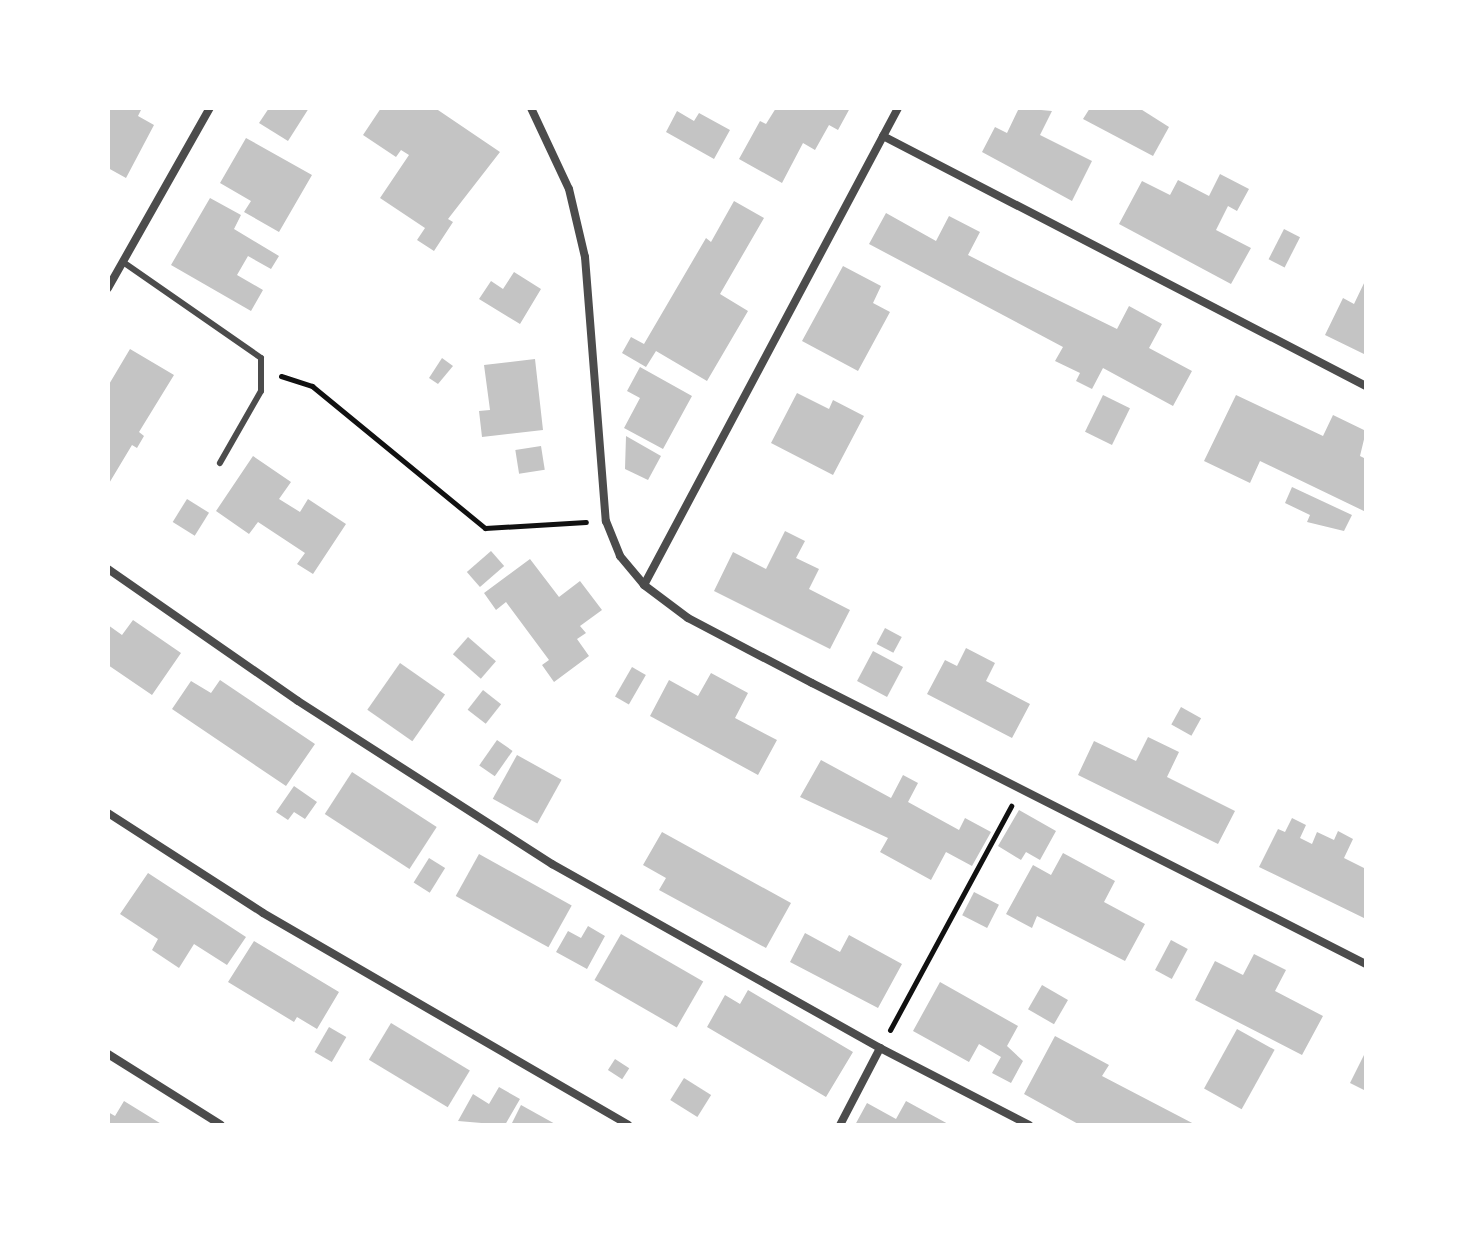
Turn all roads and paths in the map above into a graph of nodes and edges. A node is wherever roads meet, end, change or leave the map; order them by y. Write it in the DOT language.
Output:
graph roads {
  1 [pos="210,108"];
  2 [pos="531,108"];
  3 [pos="898,108"];
  4 [pos="883,136"];
  5 [pos="123,262"];
  6 [pos="108,288"];
  7 [pos="264,373"];
  8 [pos="1366,386"];
  9 [pos="220,463"];
  10 [pos="606,521"];
  11 [pos="108,569"];
  12 [pos="644,585"];
  13 [pos="1021,788"];
  14 [pos="108,813"];
  15 [pos="1366,964"];
  16 [pos="880,1048"];
  17 [pos="108,1054"];
  18 [pos="221,1125"];
  19 [pos="628,1125"];
  20 [pos="840,1125"];
  21 [pos="1029,1125"];
  1 -- 5 [label="street"];
  2 -- 10 [label="street"];
  3 -- 4 [label="street"];
  4 -- 8 [label="street"];
  4 -- 12 [label="street"];
  5 -- 6 [label="street"];
  5 -- 7 [label="lane"];
  7 -- 9 [label="lane"];
  7 -- 10 [label="path"];
  10 -- 12 [label="street"];
  11 -- 16 [label="street"];
  12 -- 13 [label="street"];
  13 -- 15 [label="street"];
  13 -- 16 [label="path"];
  14 -- 19 [label="street"];
  16 -- 20 [label="street"];
  16 -- 21 [label="street"];
  17 -- 18 [label="street"];
}
